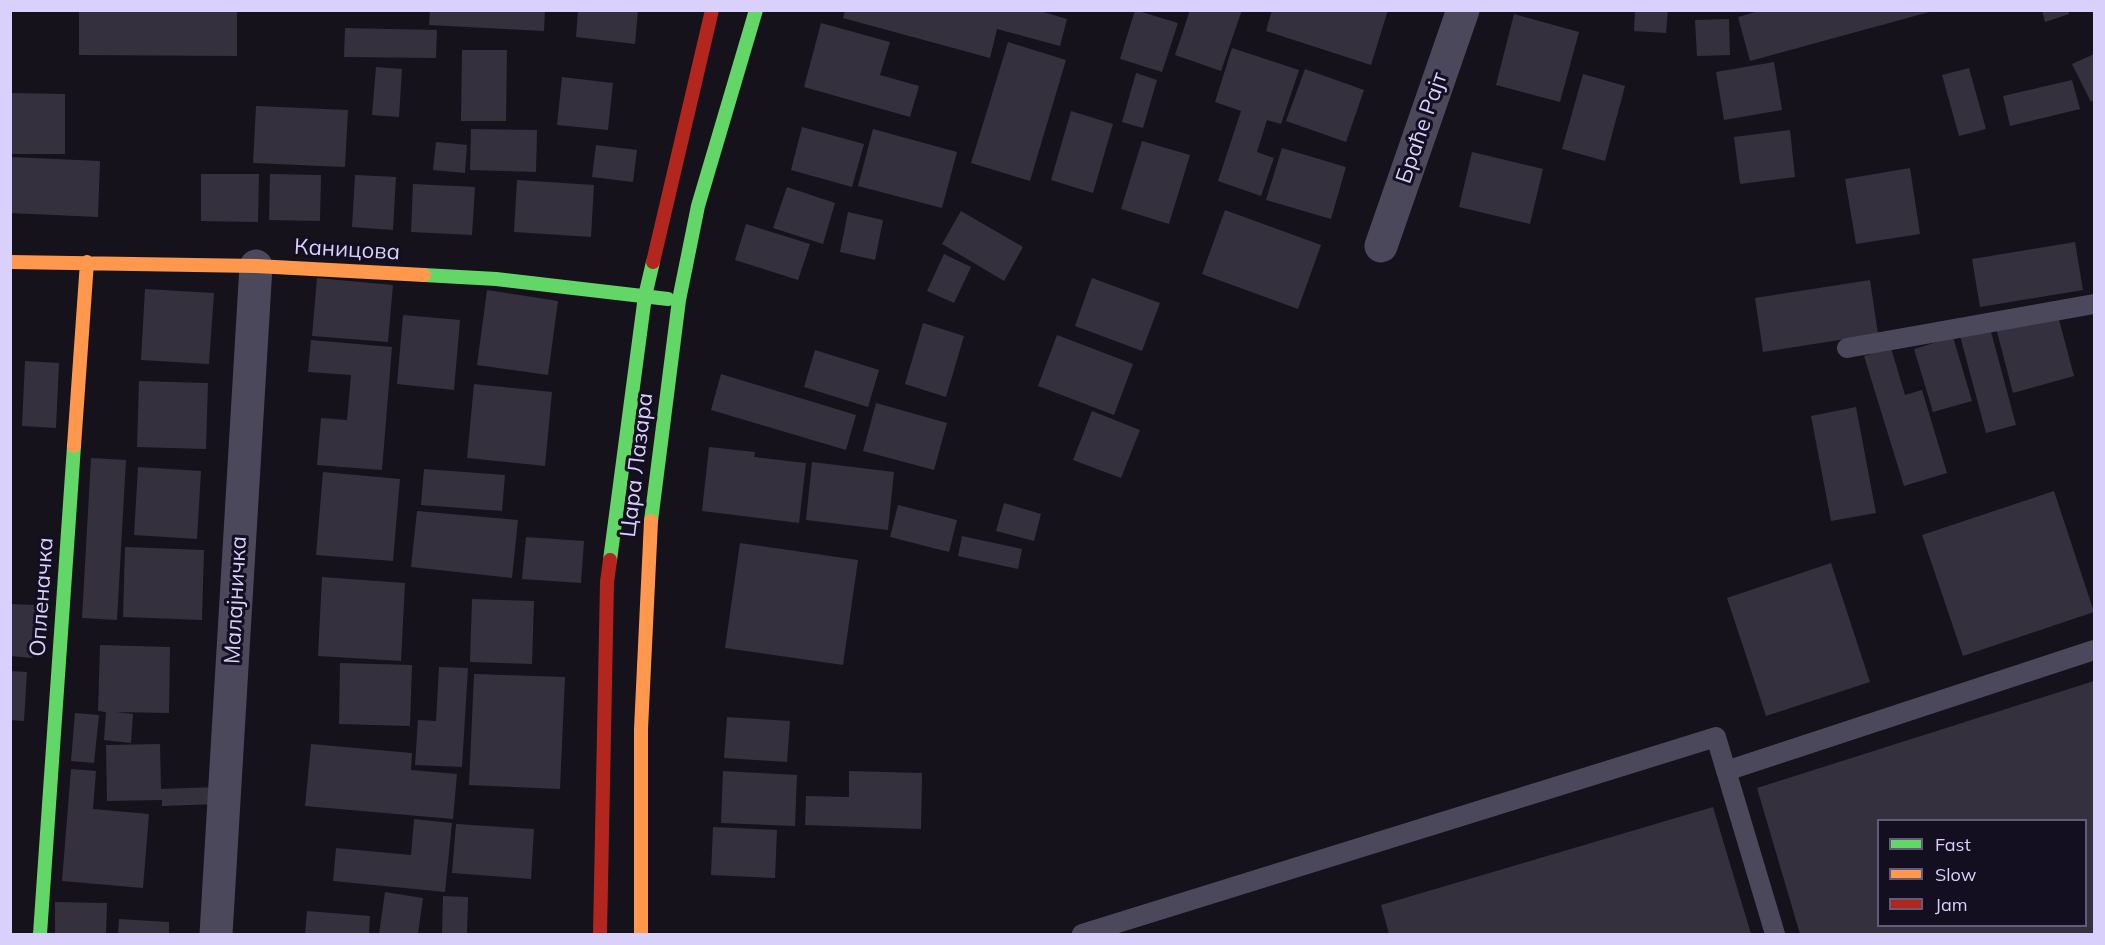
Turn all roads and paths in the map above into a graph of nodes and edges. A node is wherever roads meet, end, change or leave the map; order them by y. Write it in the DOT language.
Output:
graph roads {
  1 [pos="712,10"];
  2 [pos="756,10"];
  3 [pos="1463,10"];
  4 [pos="1381,246"];
  5 [pos="10,261"];
  6 [pos="87,262"];
  7 [pos="256,266"];
  8 [pos="645,296"];
  9 [pos="679,300"];
  10 [pos="2094,304"];
  11 [pos="1847,348"];
  12 [pos="2094,650"];
  13 [pos="1726,771"];
  14 [pos="40,934"];
  15 [pos="216,934"];
  16 [pos="600,934"];
  17 [pos="641,934"];
  18 [pos="1082,934"];
  19 [pos="1775,934"];
  1 -- 8 [label="main road, Цара Лазара"];
  2 -- 9 [label="main road, Цара Лазара"];
  3 -- 4 [label="street, Браће Рајт"];
  5 -- 6 [label="main road, Каницова"];
  6 -- 7 [label="main road, Каницова"];
  6 -- 14 [label="main road, Опленачка"];
  7 -- 8 [label="main road, Каницова"];
  7 -- 15 [label="street, Малајничка"];
  8 -- 9 [label="main road, Каницова"];
  8 -- 16 [label="main road, Цара Лазара"];
  9 -- 17 [label="main road, Цара Лазара"];
  10 -- 11 [label="lane"];
  12 -- 13 [label="lane"];
  13 -- 18 [label="lane"];
  13 -- 19 [label="lane"];
}
